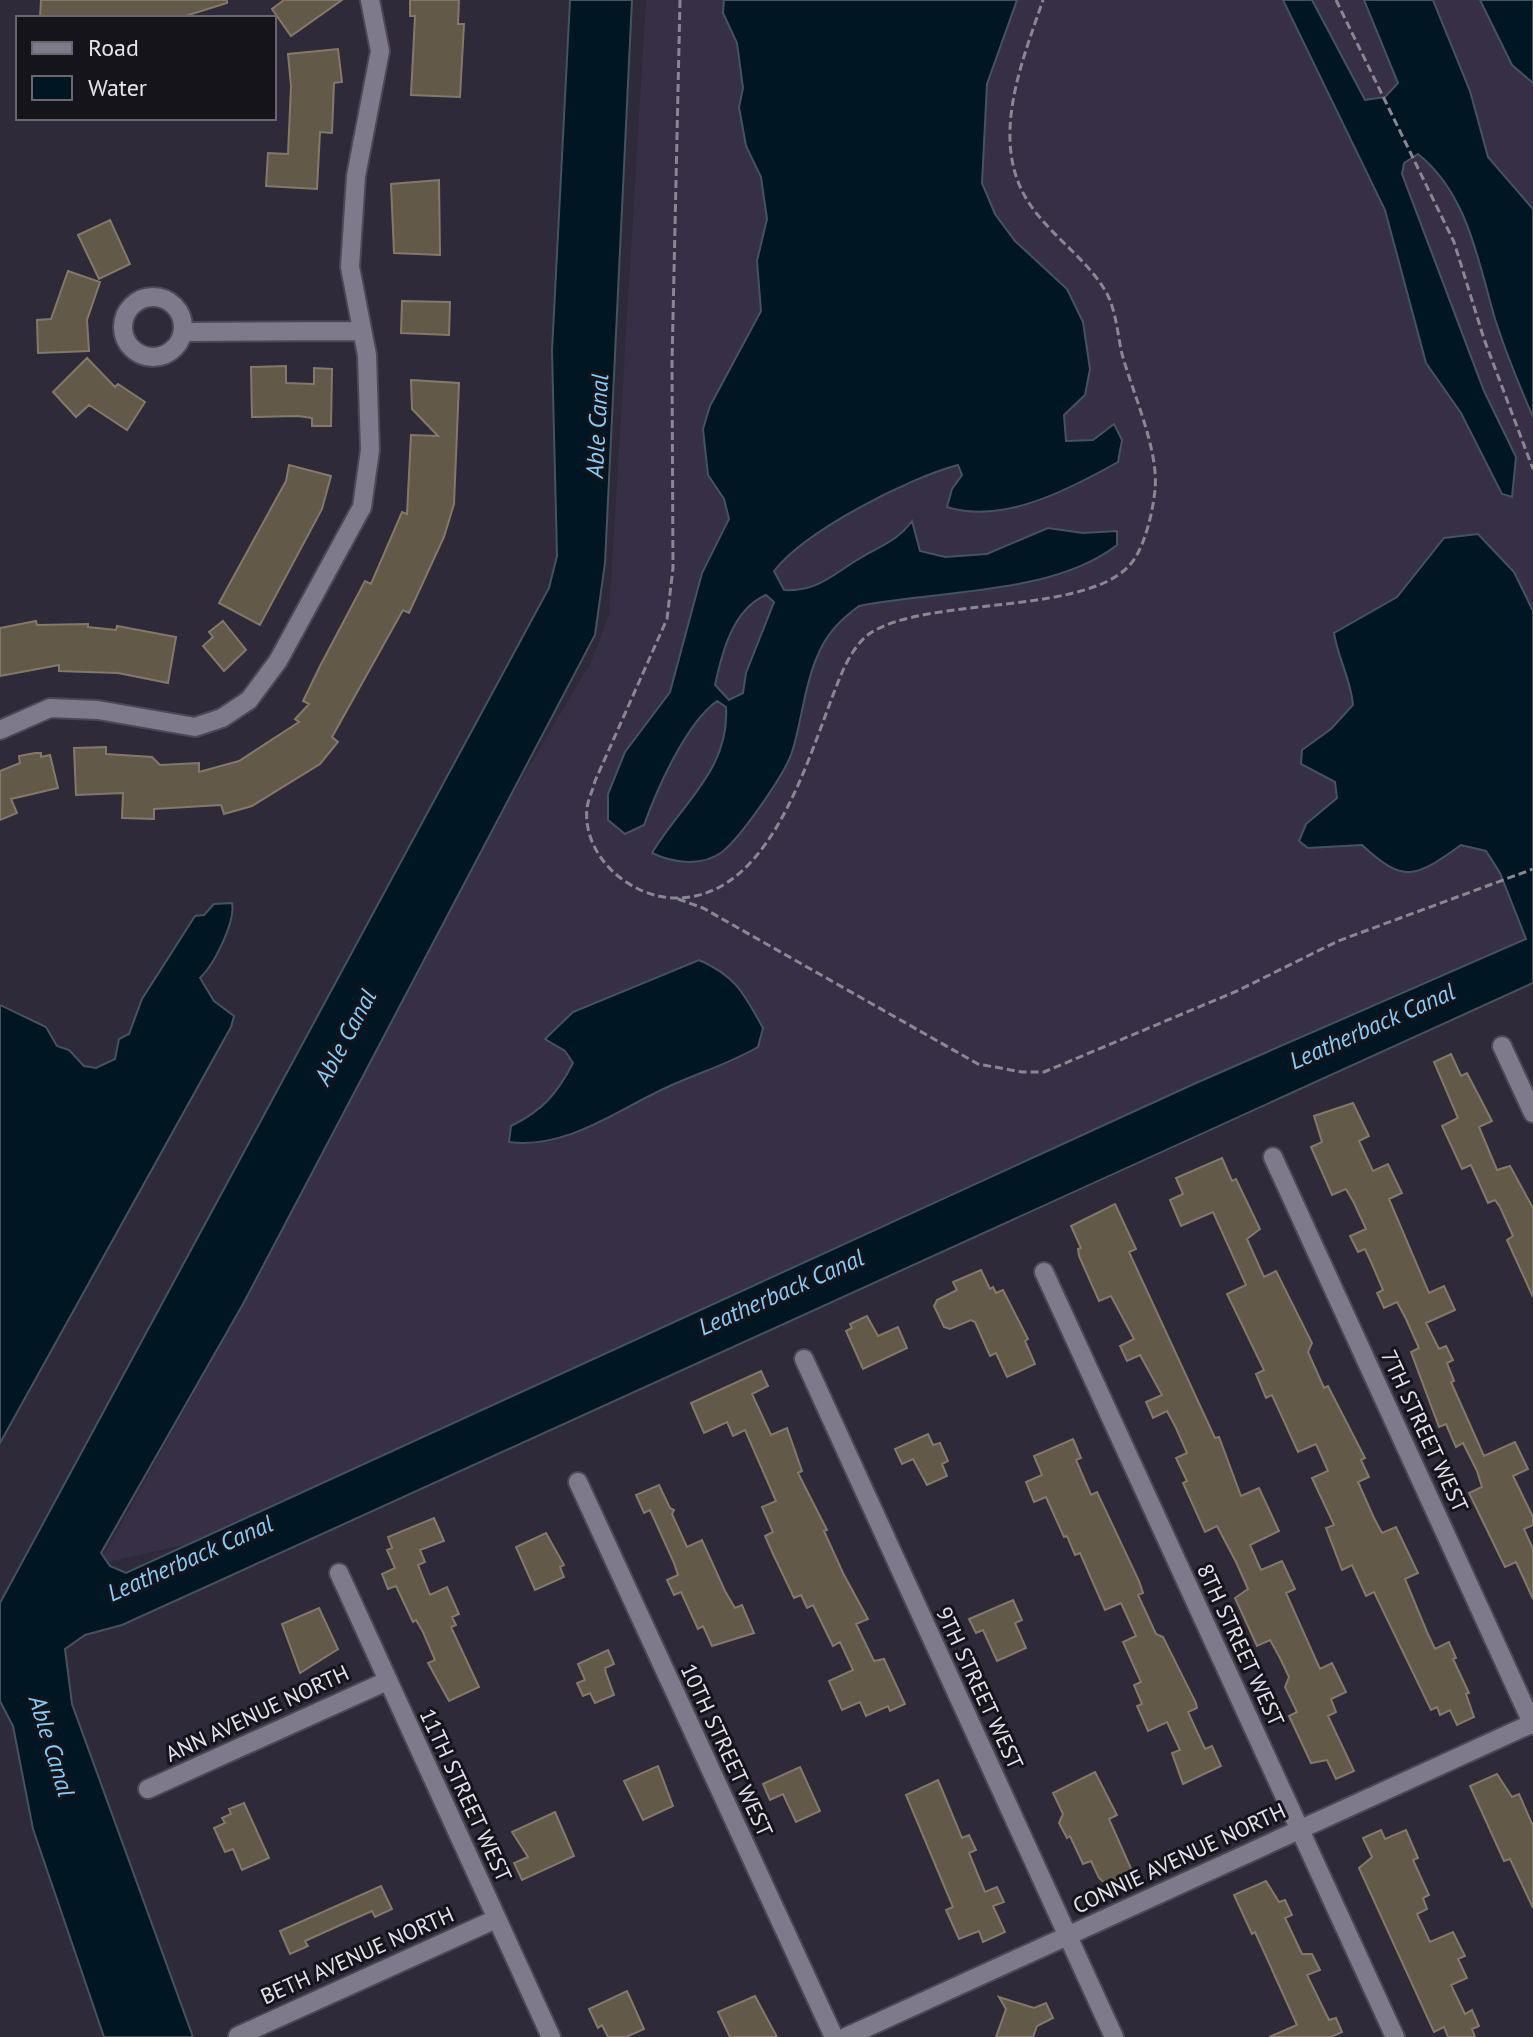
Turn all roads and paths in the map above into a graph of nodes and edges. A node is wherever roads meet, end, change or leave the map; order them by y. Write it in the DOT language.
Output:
graph roads {
  1 [pos="370,0"];
  2 [pos="680,0"];
  3 [pos="1043,0"];
  4 [pos="1336,0"];
  5 [pos="362,331"];
  6 [pos="184,332"];
  7 [pos="1533,469"];
  8 [pos="0,730"];
  9 [pos="1533,869"];
  10 [pos="675,898"];
  11 [pos="1502,1046"];
  12 [pos="1533,1113"];
  13 [pos="1273,1157"];
  14 [pos="1044,1272"];
  15 [pos="804,1359"];
  16 [pos="578,1482"];
  17 [pos="339,1573"];
  18 [pos="387,1681"];
  19 [pos="1533,1724"];
  20 [pos="148,1789"];
  21 [pos="1300,1829"];
  22 [pos="496,1919"];
  23 [pos="1068,1936"];
  24 [pos="238,2036"];
  25 [pos="551,2037"];
  26 [pos="834,2037"];
  27 [pos="846,2037"];
  28 [pos="1114,2037"];
  29 [pos="1395,2037"];
  1 -- 5 [label="street"];
  2 -- 10 [label="path"];
  3 -- 10 [label="path"];
  4 -- 7 [label="path"];
  5 -- 6 [label="street"];
  5 -- 8 [label="street"];
  9 -- 10 [label="path"];
  11 -- 12 [label="street"];
  13 -- 19 [label="street, 7TH STREET WEST"];
  14 -- 21 [label="street, 8TH STREET WEST"];
  15 -- 23 [label="street, 9TH STREET WEST"];
  16 -- 26 [label="street, 10TH STREET WEST"];
  17 -- 18 [label="street, 11TH STREET WEST"];
  18 -- 20 [label="street, ANN AVENUE NORTH"];
  18 -- 22 [label="street, 11TH STREET WEST"];
  19 -- 21 [label="street, CONNIE AVENUE NORTH"];
  21 -- 23 [label="street, CONNIE AVENUE NORTH"];
  21 -- 29 [label="street, 8TH STREET WEST"];
  22 -- 24 [label="street, BETH AVENUE NORTH"];
  22 -- 25 [label="street, 11TH STREET WEST"];
  23 -- 27 [label="street, CONNIE AVENUE NORTH"];
  23 -- 28 [label="street, 9TH STREET WEST"];
}
